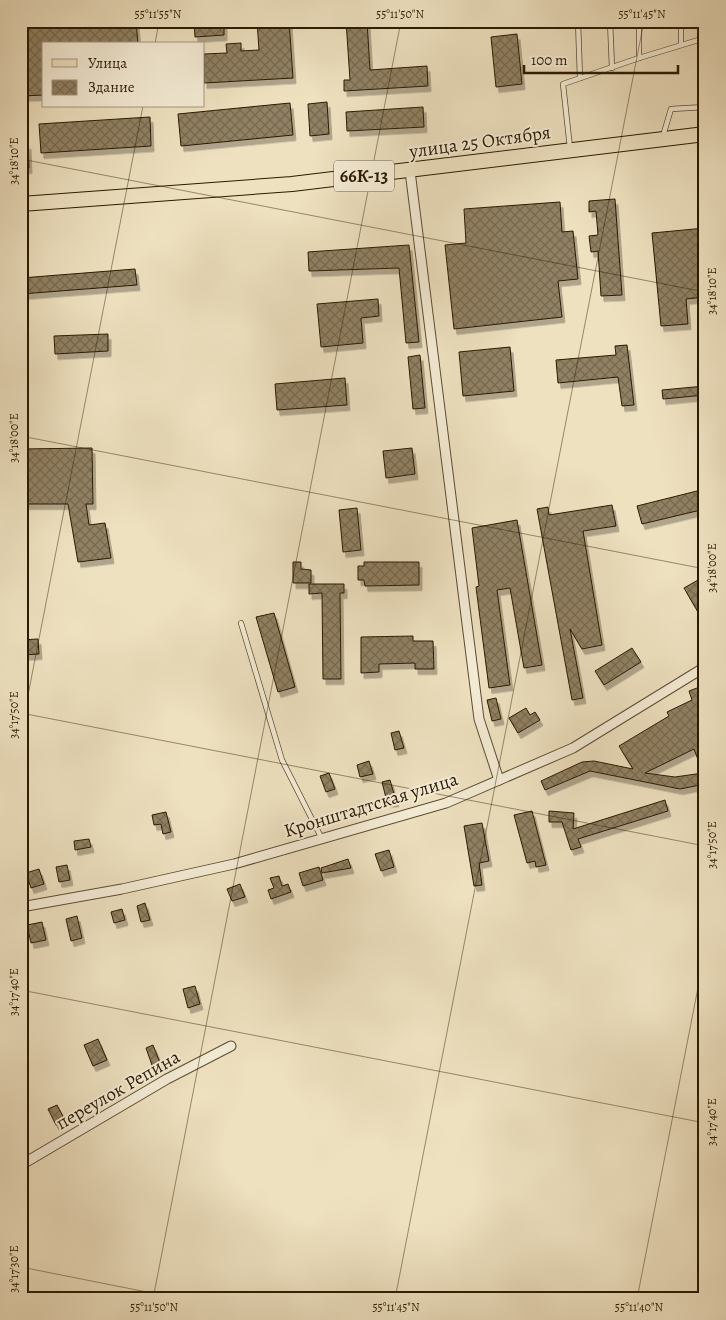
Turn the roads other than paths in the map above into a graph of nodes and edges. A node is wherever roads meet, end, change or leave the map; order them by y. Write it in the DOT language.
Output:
graph roads {
  1 [pos="578,21"];
  2 [pos="610,21"];
  3 [pos="639,21"];
  4 [pos="681,21"];
  5 [pos="705,38"];
  6 [pos="681,44"];
  7 [pos="639,58"];
  8 [pos="612,68"];
  9 [pos="580,78"];
  10 [pos="705,106"];
  11 [pos="705,134"];
  12 [pos="663,138"];
  13 [pos="570,149"];
  14 [pos="410,171"];
  15 [pos="21,204"];
  16 [pos="241,623"];
  17 [pos="705,667"];
  18 [pos="499,780"];
  19 [pos="321,837"];
  20 [pos="21,907"];
  21 [pos="231,1046"];
  22 [pos="21,1165"];
  1 -- 9 [label="lane"];
  2 -- 8 [label="lane"];
  3 -- 7 [label="lane"];
  4 -- 6 [label="lane"];
  5 -- 6 [label="lane"];
  6 -- 7 [label="lane"];
  7 -- 8 [label="lane"];
  8 -- 9 [label="lane"];
  9 -- 13 [label="lane"];
  10 -- 12 [label="lane"];
  11 -- 12 [label="main road, улица 25 Октября / 66К-13"];
  12 -- 13 [label="main road, улица 25 Октября / 66К-13"];
  13 -- 14 [label="main road, улица 25 Октября / 66К-13"];
  14 -- 15 [label="main road, улица 25 Октября / 66К-13"];
  14 -- 18 [label="street"];
  16 -- 19 [label="lane"];
  17 -- 18 [label="street, Кронштадтская улица"];
  18 -- 19 [label="street, Кронштадтская улица"];
  19 -- 20 [label="street, Кронштадтская улица"];
  21 -- 22 [label="street, переулок Репина"];
}
